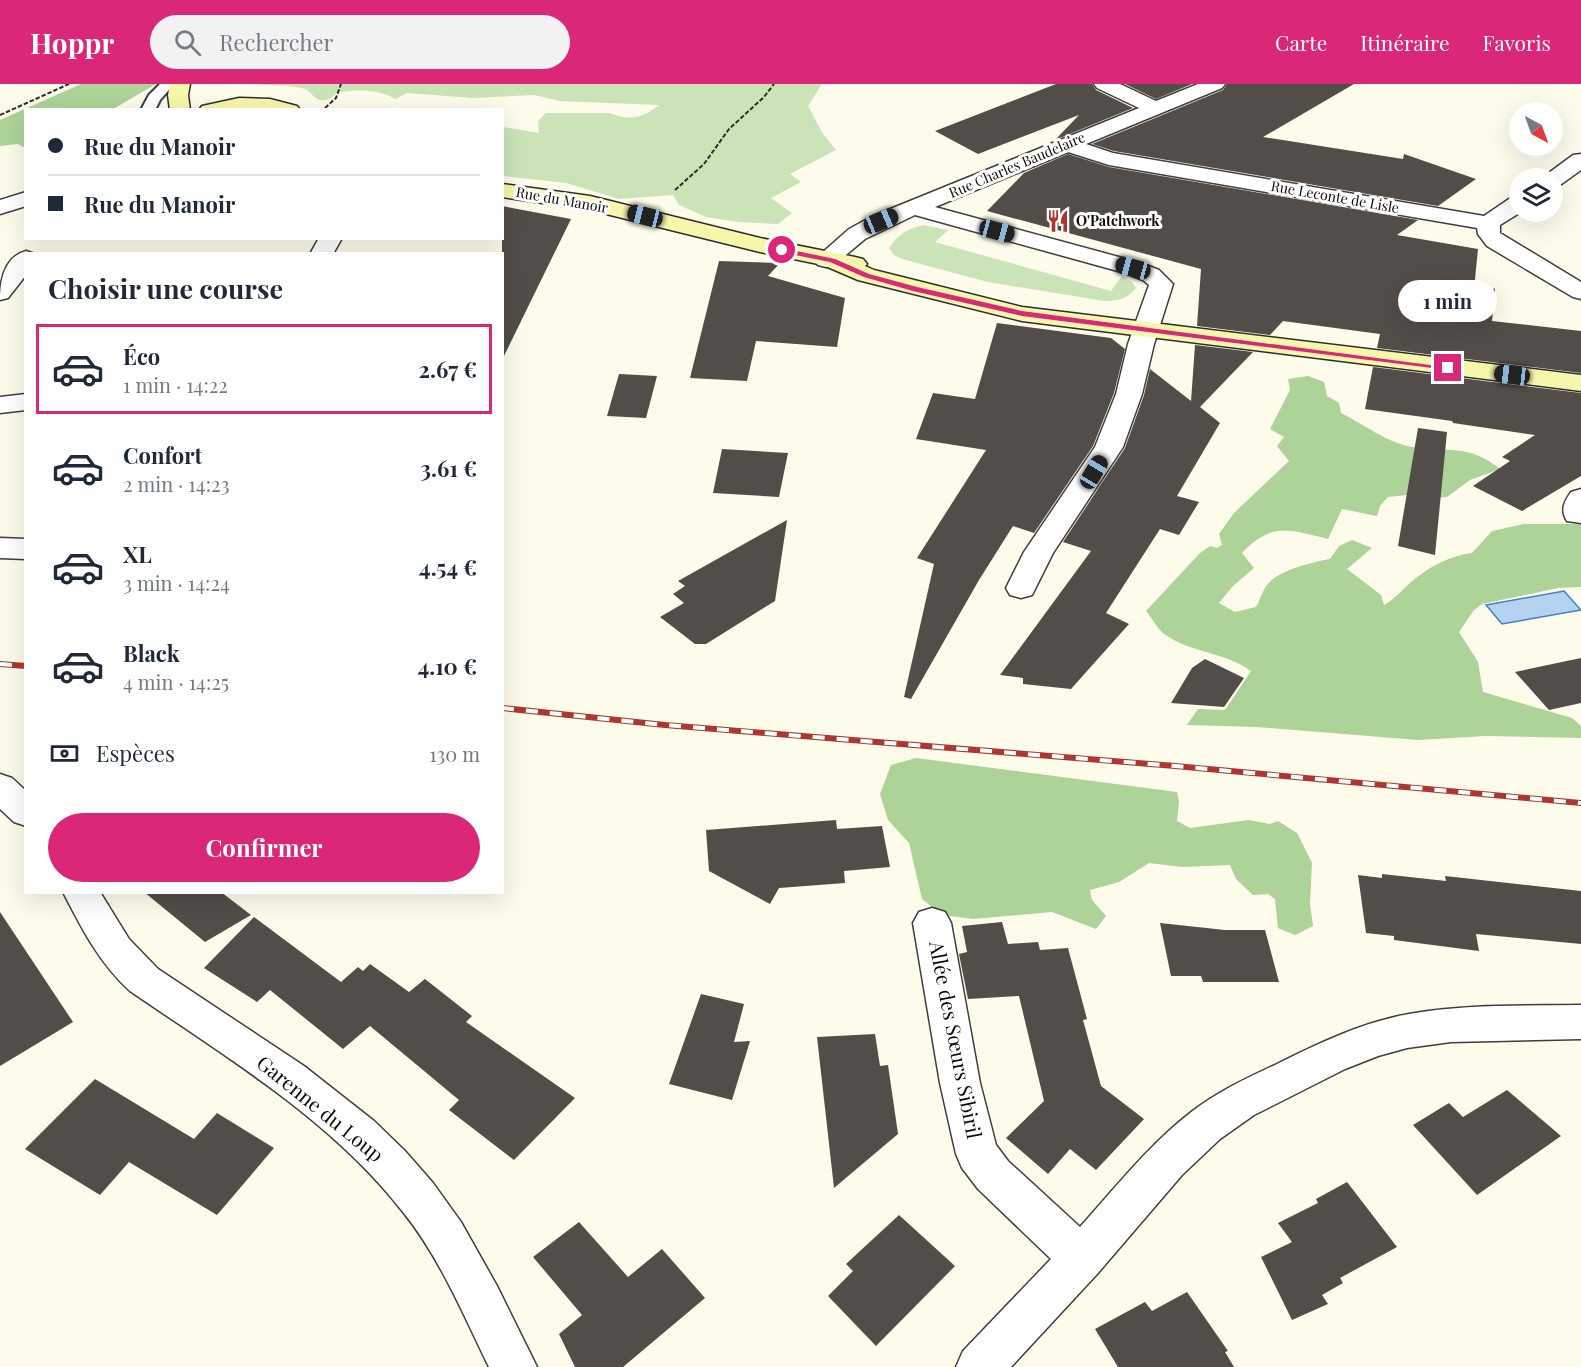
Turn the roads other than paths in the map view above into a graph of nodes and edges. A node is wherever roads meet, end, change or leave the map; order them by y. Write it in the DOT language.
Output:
graph roads {
  1 [pos="167,84"];
  2 [pos="180,84"];
  3 [pos="1104,84"];
  4 [pos="1215,84"];
  5 [pos="225,88"];
  6 [pos="261,104"];
  7 [pos="149,108"];
  8 [pos="180,108"];
  9 [pos="219,108"];
  10 [pos="280,108"];
  11 [pos="1155,108"];
  12 [pos="1065,144"];
  13 [pos="1581,160"];
  14 [pos="1563,172"];
  15 [pos="504,190"];
  16 [pos="24,200"];
  17 [pos="0,207"];
  18 [pos="914,208"];
  19 [pos="1509,209"];
  20 [pos="1488,223"];
  21 [pos="829,260"];
  22 [pos="24,261"];
  23 [pos="1581,292"];
  24 [pos="0,293"];
  25 [pos="1147,327"];
  26 [pos="1581,383"];
  27 [pos="24,402"];
  28 [pos="0,405"];
  29 [pos="0,548"];
  30 [pos="24,549"];
  31 [pos="1021,588"];
  32 [pos="0,787"];
  33 [pos="24,811"];
  34 [pos="82,894"];
  35 [pos="932,923"];
  36 [pos="1581,1022"];
  37 [pos="1082,1258"];
  38 [pos="514,1367"];
  39 [pos="979,1367"];
  1 -- 7 [label="lane"];
  2 -- 8 [label="street"];
  3 -- 11 [label="street"];
  4 -- 11 [label="street, Rue Charles Baudelaire"];
  5 -- 6 [label="street"];
  6 -- 9 [label="street"];
  6 -- 10 [label="street"];
  11 -- 12 [label="street, Rue Charles Baudelaire"];
  12 -- 18 [label="street, Rue Charles Baudelaire"];
  12 -- 20 [label="street, Rue Leconte de Lisle"];
  13 -- 14 [label="street"];
  15 -- 21 [label="street, Rue du Manoir"];
  16 -- 17 [label="street"];
  18 -- 21 [label="street, Rue Charles Baudelaire"];
  18 -- 25 [label="street"];
  19 -- 20 [label="street"];
  20 -- 23 [label="street"];
  21 -- 25 [label="street, Rue du Manoir"];
  22 -- 24 [label="street"];
  25 -- 26 [label="street, Rue du Manoir"];
  25 -- 31 [label="street"];
  27 -- 28 [label="street"];
  29 -- 30 [label="street"];
  32 -- 33 [label="street"];
  34 -- 38 [label="street, Garenne du Loup"];
  35 -- 37 [label="street, Allée des Sœurs Sibiril"];
  36 -- 37 [label="street"];
  37 -- 39 [label="street"];
}
